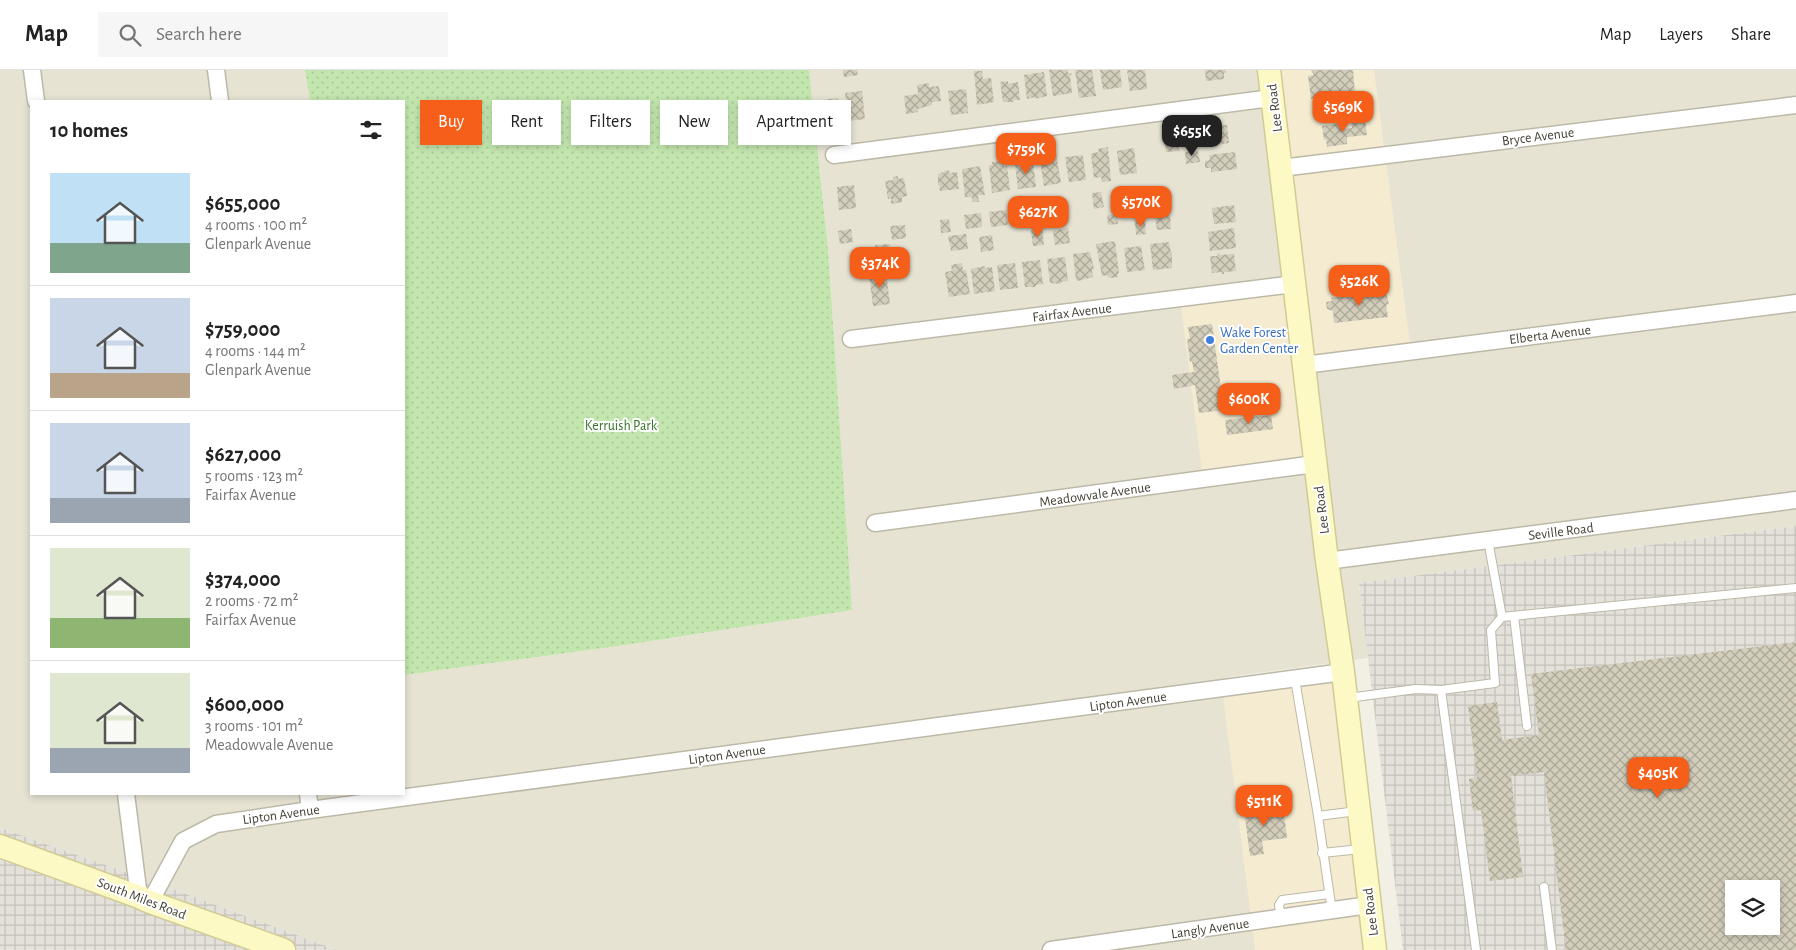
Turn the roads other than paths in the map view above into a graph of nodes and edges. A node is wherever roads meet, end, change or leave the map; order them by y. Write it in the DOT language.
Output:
graph roads {
  1 [pos="32,70"];
  2 [pos="216,70"];
  3 [pos="1269,70"];
  4 [pos="1272,98"];
  5 [pos="36,100"];
  6 [pos="220,100"];
  7 [pos="1796,104"];
  8 [pos="834,155"];
  9 [pos="1280,168"];
  10 [pos="1294,284"];
  11 [pos="1796,303"];
  12 [pos="851,339"];
  13 [pos="1304,365"];
  14 [pos="1315,464"];
  15 [pos="1796,500"];
  16 [pos="875,523"];
  17 [pos="1488,540"];
  18 [pos="1327,561"];
  19 [pos="1796,588"];
  20 [pos="1514,616"];
  21 [pos="1502,617"];
  22 [pos="1343,672"];
  23 [pos="1295,679"];
  24 [pos="1441,690"];
  25 [pos="1346,698"];
  26 [pos="1527,726"];
  27 [pos="405,790"];
  28 [pos="126,795"];
  29 [pos="365,795"];
  30 [pos="309,802"];
  31 [pos="1359,811"];
  32 [pos="1318,816"];
  33 [pos="0,846"];
  34 [pos="1363,849"];
  35 [pos="1322,853"];
  36 [pos="1544,887"];
  37 [pos="1329,894"];
  38 [pos="145,899"];
  39 [pos="1369,905"];
  40 [pos="1332,911"];
  41 [pos="1281,918"];
  42 [pos="284,950"];
  43 [pos="1051,950"];
  44 [pos="1375,950"];
  45 [pos="1476,950"];
  46 [pos="1552,950"];
  1 -- 5 [label="street"];
  2 -- 6 [label="street"];
  3 -- 4 [label="main road, Lee Road"];
  4 -- 8 [label="street"];
  4 -- 9 [label="main road, Lee Road"];
  7 -- 9 [label="street, Bryce Avenue"];
  9 -- 10 [label="main road, Lee Road"];
  10 -- 12 [label="street, Fairfax Avenue"];
  10 -- 13 [label="main road, Lee Road"];
  11 -- 13 [label="street, Elberta Avenue"];
  13 -- 14 [label="main road, Lee Road"];
  14 -- 16 [label="street, Meadowvale Avenue"];
  14 -- 18 [label="main road, Lee Road"];
  15 -- 17 [label="street, Seville Road"];
  17 -- 18 [label="street, Seville Road"];
  17 -- 21 [label="lane"];
  18 -- 22 [label="main road, Lee Road"];
  19 -- 20 [label="lane"];
  20 -- 21 [label="lane"];
  20 -- 26 [label="lane"];
  21 -- 24 [label="lane"];
  22 -- 23 [label="street, Lipton Avenue"];
  22 -- 25 [label="main road, Lee Road"];
  23 -- 27 [label="street, Lipton Avenue"];
  23 -- 32 [label="lane"];
  24 -- 25 [label="lane"];
  24 -- 45 [label="lane"];
  25 -- 31 [label="main road, Lee Road"];
  28 -- 38 [label="street"];
  29 -- 30 [label="street, Lipton Avenue"];
  30 -- 38 [label="street, Lipton Avenue"];
  31 -- 32 [label="lane"];
  31 -- 34 [label="main road, Lee Road"];
  32 -- 35 [label="lane"];
  33 -- 38 [label="main road, South Miles Road"];
  34 -- 35 [label="lane"];
  34 -- 39 [label="main road, Lee Road"];
  35 -- 37 [label="lane"];
  36 -- 46 [label="lane"];
  37 -- 40 [label="lane"];
  37 -- 41 [label="lane"];
  38 -- 42 [label="main road, South Miles Road"];
  39 -- 40 [label="street, Langly Avenue"];
  39 -- 44 [label="main road, Lee Road"];
  40 -- 41 [label="street, Langly Avenue"];
  41 -- 43 [label="street, Langly Avenue"];
}
